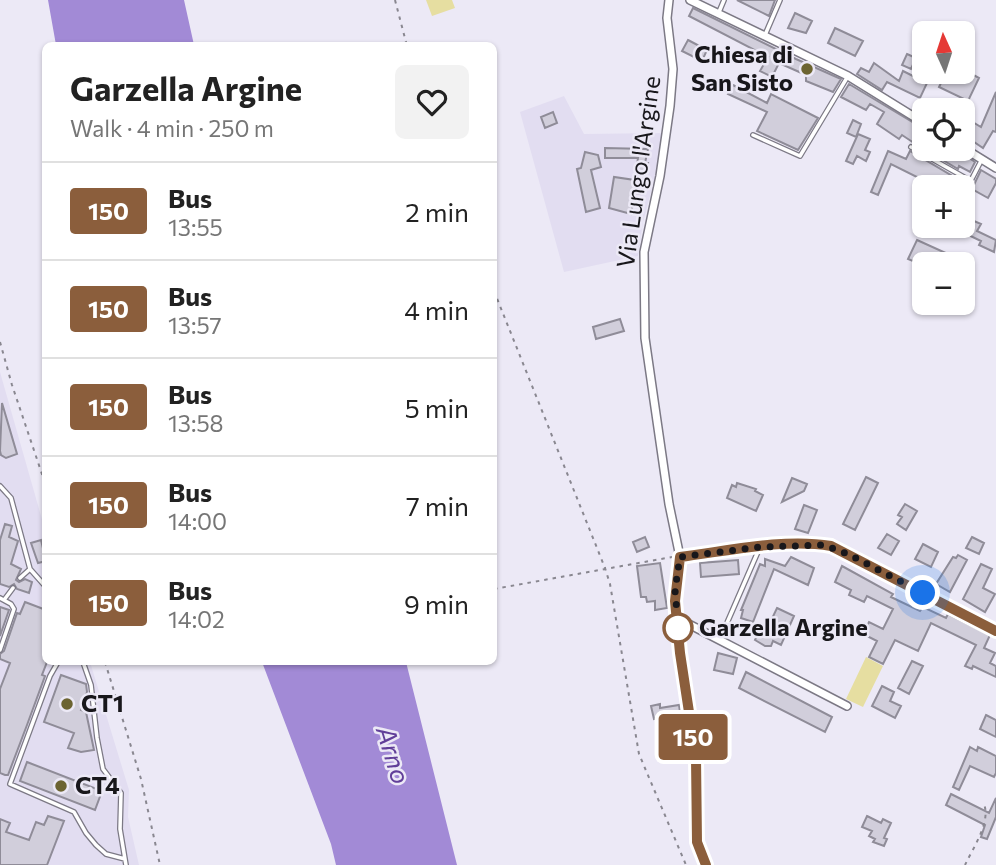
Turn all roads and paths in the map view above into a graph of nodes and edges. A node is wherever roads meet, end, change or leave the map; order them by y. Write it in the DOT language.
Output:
graph roads {
  1 [pos="395,0"];
  2 [pos="669,0"];
  3 [pos="690,0"];
  4 [pos="724,0"];
  5 [pos="780,0"];
  6 [pos="718,14"];
  7 [pos="764,37"];
  8 [pos="406,42"];
  9 [pos="848,76"];
  10 [pos="912,116"];
  11 [pos="753,135"];
  12 [pos="911,147"];
  13 [pos="975,155"];
  14 [pos="982,160"];
  15 [pos="996,168"];
  16 [pos="960,175"];
  17 [pos="974,175"];
  18 [pos="497,298"];
  19 [pos="0,342"];
  20 [pos="42,473"];
  21 [pos="0,486"];
  22 [pos="760,547"];
  23 [pos="680,557"];
  24 [pos="605,568"];
  25 [pos="30,569"];
  26 [pos="20,578"];
  27 [pos="42,582"];
  28 [pos="13,588"];
  29 [pos="497,588"];
  30 [pos="2,599"];
  31 [pos="677,618"];
  32 [pos="996,631"];
  33 [pos="719,641"];
  34 [pos="0,650"];
  35 [pos="56,665"];
  36 [pos="84,665"];
  37 [pos="106,665"];
  38 [pos="847,706"];
  39 [pos="984,804"];
  40 [pos="125,859"];
  41 [pos="126,865"];
  42 [pos="160,865"];
  43 [pos="686,865"];
  44 [pos="706,865"];
  45 [pos="965,865"];
  1 -- 8 [label="path"];
  2 -- 23 [label="street, Via Lungo l'Argine"];
  3 -- 6 [label="street"];
  4 -- 6 [label="lane"];
  5 -- 7 [label="lane"];
  6 -- 7 [label="street"];
  7 -- 9 [label="street"];
  9 -- 10 [label="street"];
  9 -- 11 [label="lane"];
  12 -- 16 [label="lane"];
  13 -- 14 [label="street"];
  14 -- 15 [label="street"];
  14 -- 17 [label="lane"];
  18 -- 24 [label="path"];
  19 -- 20 [label="path"];
  21 -- 25 [label="lane"];
  22 -- 23 [label="street"];
  22 -- 32 [label="street"];
  22 -- 33 [label="lane"];
  23 -- 24 [label="path"];
  23 -- 31 [label="street, Via Lungo l'Argine"];
  24 -- 29 [label="path"];
  24 -- 43 [label="path"];
  25 -- 26 [label="lane"];
  25 -- 27 [label="lane"];
  28 -- 30 [label="lane"];
  30 -- 34 [label="lane"];
  31 -- 33 [label="street"];
  31 -- 44 [label="street, Via Lungo l'Argine"];
  33 -- 38 [label="street"];
  35 -- 40 [label="lane"];
  36 -- 40 [label="lane"];
  37 -- 42 [label="path"];
  39 -- 45 [label="path"];
  40 -- 41 [label="lane"];
}
